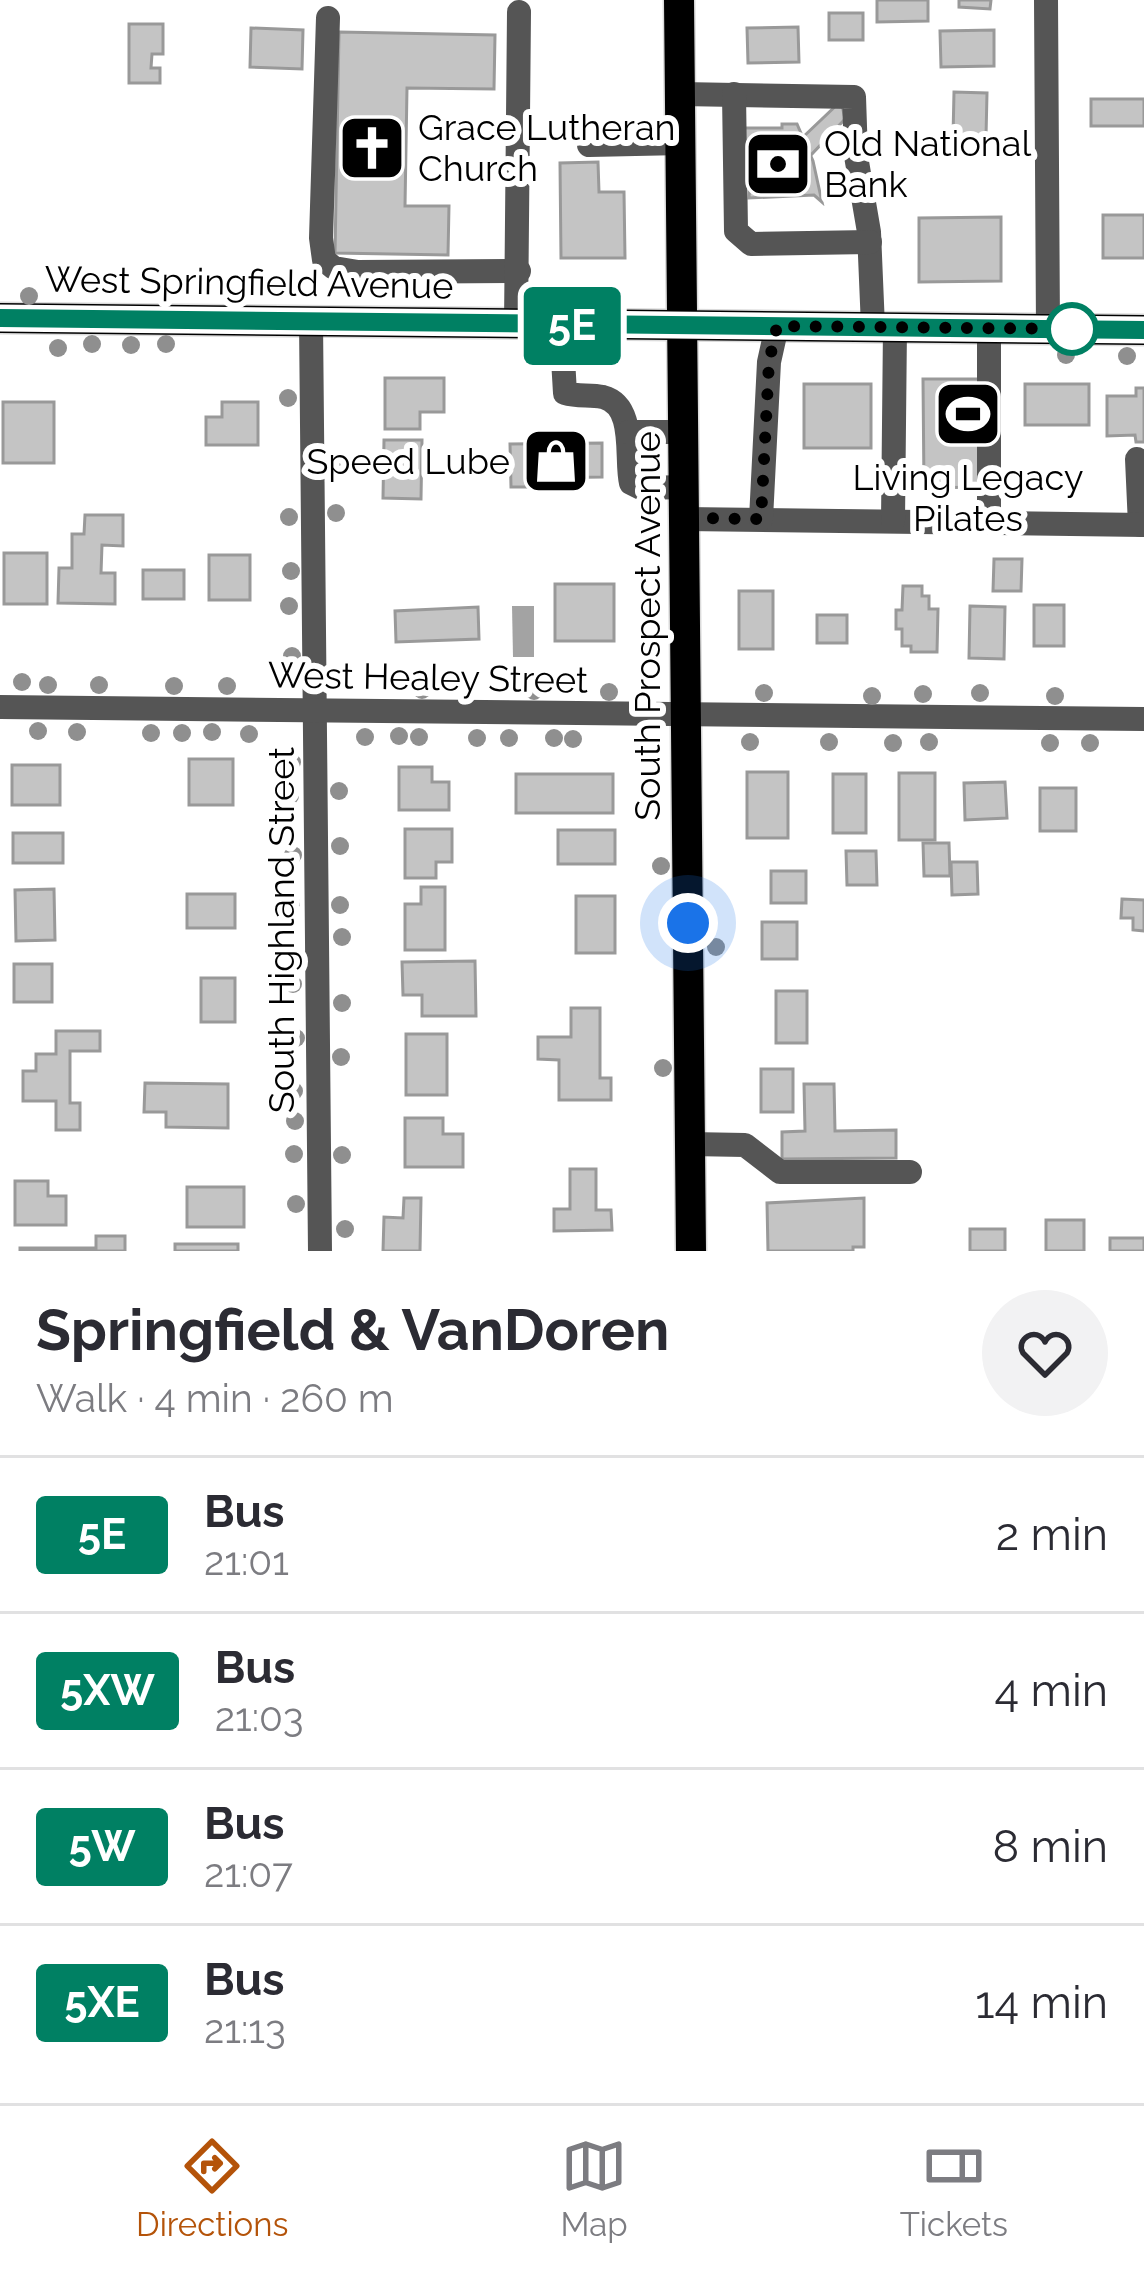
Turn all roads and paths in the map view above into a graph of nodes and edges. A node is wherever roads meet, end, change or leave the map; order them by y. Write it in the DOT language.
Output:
graph roads {
  1 [pos="679,0"];
  2 [pos="1046,0"];
  3 [pos="519,12"];
  4 [pos="328,18"];
  5 [pos="681,94"];
  6 [pos="734,94"];
  7 [pos="682,143"];
  8 [pos="589,145"];
  9 [pos="870,242"];
  10 [pos="519,272"];
  11 [pos="0,318"];
  12 [pos="311,321"];
  13 [pos="516,325"];
  14 [pos="561,326"];
  15 [pos="777,326"];
  16 [pos="884,327"];
  17 [pos="684,328"];
  18 [pos="989,328"];
  19 [pos="1048,329"];
  20 [pos="1144,329"];
  21 [pos="628,432"];
  22 [pos="685,432"];
  23 [pos="1137,459"];
  24 [pos="685,487"];
  25 [pos="686,518"];
  26 [pos="761,519"];
  27 [pos="893,521"];
  28 [pos="989,523"];
  29 [pos="1142,525"];
  30 [pos="0,707"];
  31 [pos="315,712"];
  32 [pos="687,716"];
  33 [pos="1144,718"];
  34 [pos="690,1144"];
  35 [pos="910,1172"];
  36 [pos="320,1251"];
  37 [pos="692,1251"];
  1 -- 5 [label="main road, South Prospect Avenue"];
  2 -- 19 [label="street"];
  3 -- 10 [label="street"];
  4 -- 10 [label="street"];
  5 -- 6 [label="street"];
  5 -- 7 [label="main road, South Prospect Avenue"];
  6 -- 9 [label="street"];
  6 -- 9 [label="street"];
  7 -- 8 [label="street"];
  7 -- 17 [label="main road, South Prospect Avenue"];
  9 -- 16 [label="street"];
  10 -- 13 [label="street"];
  11 -- 12 [label="main road, West Springfield Avenue"];
  12 -- 13 [label="main road, West Springfield Avenue"];
  12 -- 31 [label="street, South Highland Street"];
  13 -- 14 [label="main road, West Springfield Avenue"];
  14 -- 17 [label="main road, West Springfield Avenue"];
  14 -- 21 [label="street"];
  15 -- 16 [label="main road, West Springfield Avenue"];
  15 -- 17 [label="main road, West Springfield Avenue"];
  15 -- 26 [label="street"];
  16 -- 18 [label="main road, West Springfield Avenue"];
  16 -- 27 [label="street"];
  17 -- 22 [label="main road, South Prospect Avenue"];
  18 -- 19 [label="main road, West Springfield Avenue"];
  18 -- 28 [label="street"];
  19 -- 20 [label="main road, West Springfield Avenue"];
  21 -- 22 [label="street"];
  21 -- 24 [label="street"];
  22 -- 24 [label="main road, South Prospect Avenue"];
  23 -- 29 [label="street"];
  24 -- 25 [label="main road, South Prospect Avenue"];
  25 -- 26 [label="street"];
  25 -- 32 [label="main road, South Prospect Avenue"];
  26 -- 27 [label="street"];
  27 -- 28 [label="street"];
  28 -- 29 [label="street"];
  30 -- 31 [label="street, West Healey Street"];
  31 -- 32 [label="street, West Healey Street"];
  31 -- 36 [label="street, South Highland Street"];
  32 -- 33 [label="street, West Healey Street"];
  32 -- 34 [label="main road, South Prospect Avenue"];
  34 -- 35 [label="street"];
  34 -- 37 [label="main road, South Prospect Avenue"];
}
